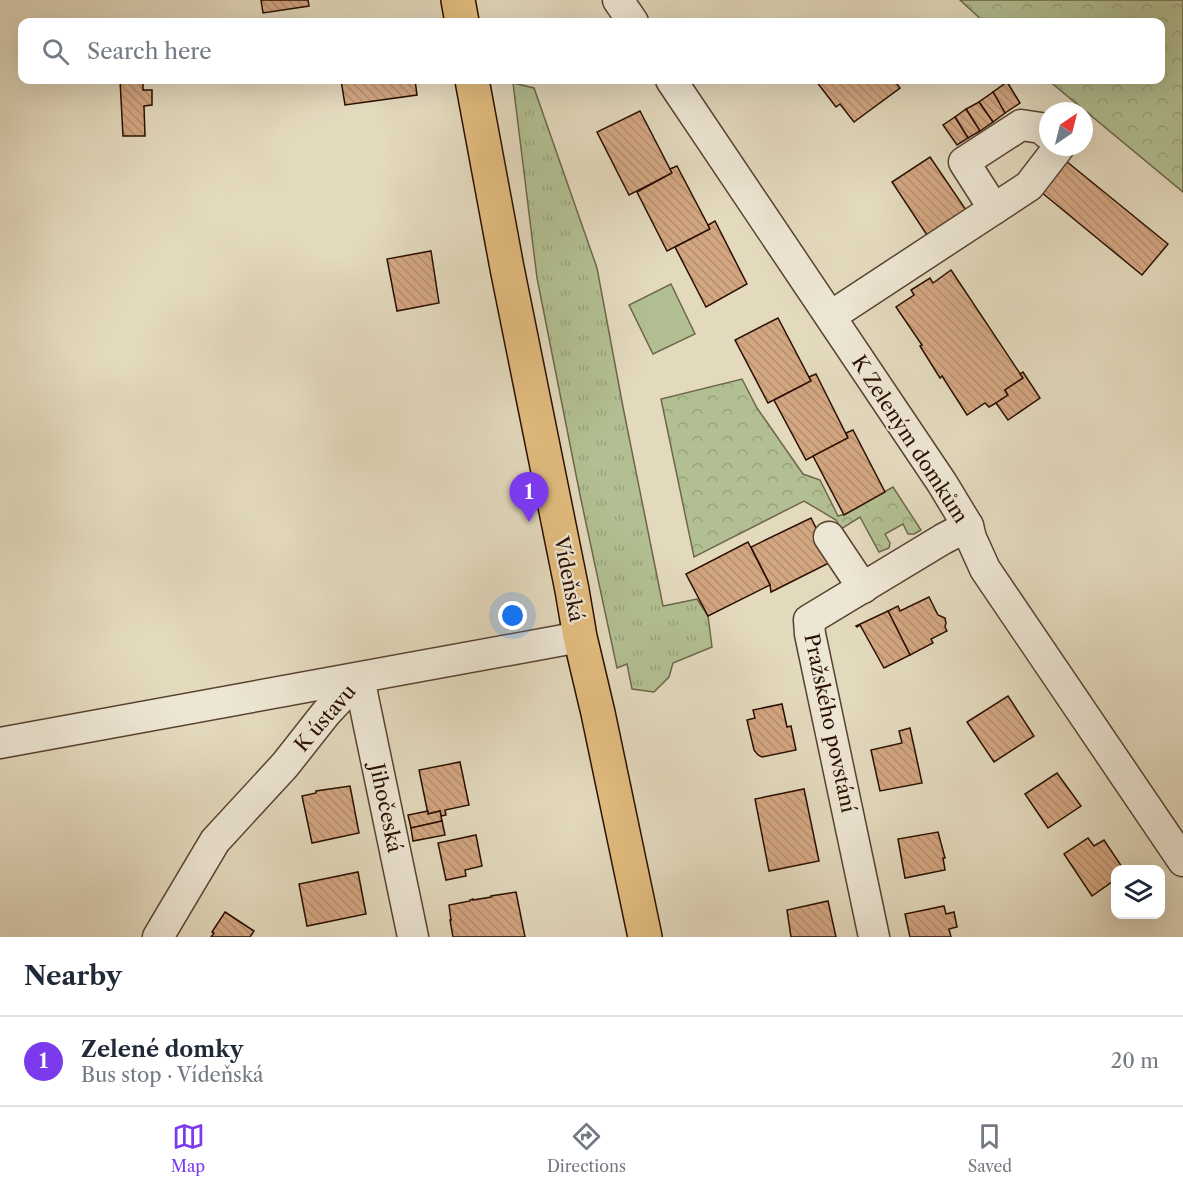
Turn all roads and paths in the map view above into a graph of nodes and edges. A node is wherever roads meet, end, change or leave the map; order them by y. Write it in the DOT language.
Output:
graph roads {
  1 [pos="458,0"];
  2 [pos="618,0"];
  3 [pos="461,18"];
  4 [pos="630,18"];
  5 [pos="473,84"];
  6 [pos="674,84"];
  7 [pos="1039,128"];
  8 [pos="1052,156"];
  9 [pos="994,208"];
  10 [pos="831,316"];
  11 [pos="968,526"];
  12 [pos="829,537"];
  13 [pos="863,588"];
  14 [pos="580,637"];
  15 [pos="359,678"];
  16 [pos="0,743"];
  17 [pos="1183,861"];
  18 [pos="158,937"];
  19 [pos="413,937"];
  20 [pos="645,937"];
  21 [pos="874,937"];
  1 -- 3 [label="main road"];
  2 -- 4 [label="street"];
  5 -- 14 [label="main road, Vídeňská"];
  6 -- 10 [label="street, K Zeleným domkům"];
  7 -- 9 [label="street"];
  8 -- 9 [label="street"];
  9 -- 10 [label="street"];
  10 -- 11 [label="street, K Zeleným domkům"];
  11 -- 13 [label="street, Pražského povstání"];
  11 -- 17 [label="street, K Zeleným domkům"];
  12 -- 13 [label="street"];
  13 -- 21 [label="street, Pražského povstání"];
  14 -- 15 [label="street, K ústavu"];
  14 -- 20 [label="main road, Vídeňská"];
  15 -- 16 [label="street"];
  15 -- 18 [label="street, K ústavu"];
  15 -- 19 [label="street, Jihočeská"];
}
